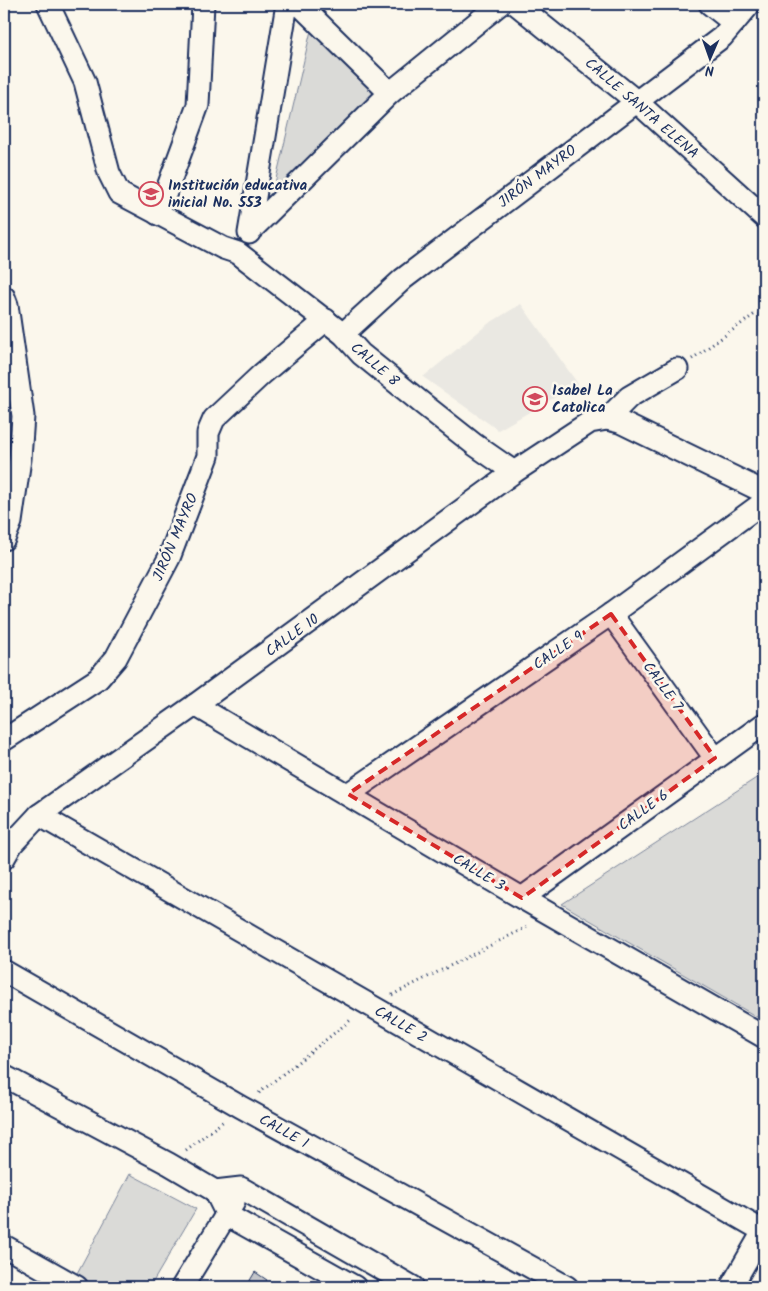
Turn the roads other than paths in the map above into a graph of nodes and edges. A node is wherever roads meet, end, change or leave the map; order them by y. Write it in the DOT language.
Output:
graph roads {
  1 [pos="48,4"];
  2 [pos="203,4"];
  3 [pos="287,4"];
  4 [pos="299,4"];
  5 [pos="500,4"];
  6 [pos="516,4"];
  7 [pos="710,4"];
  8 [pos="750,4"];
  9 [pos="734,23"];
  10 [pos="390,93"];
  11 [pos="636,101"];
  12 [pos="158,214"];
  13 [pos="764,217"];
  14 [pos="250,230"];
  15 [pos="238,253"];
  16 [pos="4,298"];
  17 [pos="326,320"];
  18 [pos="343,334"];
  19 [pos="677,369"];
  20 [pos="598,421"];
  21 [pos="12,457"];
  22 [pos="514,472"];
  23 [pos="764,492"];
  24 [pos="764,502"];
  25 [pos="4,539"];
  26 [pos="611,614"];
  27 [pos="196,705"];
  28 [pos="764,724"];
  29 [pos="4,740"];
  30 [pos="715,758"];
  31 [pos="348,794"];
  32 [pos="38,815"];
  33 [pos="4,858"];
  34 [pos="522,898"];
  35 [pos="4,971"];
  36 [pos="764,1037"];
  37 [pos="4,1076"];
  38 [pos="242,1188"];
  39 [pos="215,1191"];
  40 [pos="227,1215"];
  41 [pos="764,1231"];
  42 [pos="4,1246"];
  43 [pos="78,1287"];
  44 [pos="182,1287"];
  45 [pos="355,1287"];
  46 [pos="413,1287"];
  47 [pos="567,1287"];
  48 [pos="731,1287"];
  1 -- 12 [label="street, CALLE 8"];
  2 -- 12 [label="street"];
  3 -- 14 [label="street"];
  4 -- 10 [label="street"];
  5 -- 10 [label="street"];
  6 -- 11 [label="street, CALLE SANTA ELENA"];
  7 -- 9 [label="street"];
  8 -- 9 [label="street, JIRÓN MAYRO"];
  9 -- 11 [label="street, JIRÓN MAYRO"];
  10 -- 14 [label="street"];
  11 -- 13 [label="street, CALLE SANTA ELENA"];
  11 -- 18 [label="street, JIRÓN MAYRO"];
  12 -- 15 [label="street, CALLE 8"];
  14 -- 15 [label="street"];
  15 -- 17 [label="street, CALLE 8"];
  16 -- 21 [label="street"];
  17 -- 18 [label="street, CALLE 8"];
  17 -- 29 [label="street, JIRÓN MAYRO"];
  18 -- 22 [label="street, CALLE 8"];
  19 -- 20 [label="street, CALLE 10"];
  20 -- 22 [label="street, CALLE 10"];
  20 -- 23 [label="street"];
  21 -- 25 [label="street"];
  22 -- 27 [label="street, CALLE 10"];
  24 -- 26 [label="street, CALLE 9"];
  26 -- 30 [label="street, CALLE 7"];
  26 -- 31 [label="street, CALLE 9"];
  27 -- 31 [label="street, CALLE 3"];
  27 -- 32 [label="street, CALLE 10"];
  28 -- 30 [label="street, CALLE 6"];
  30 -- 34 [label="street, CALLE 6"];
  31 -- 34 [label="street, CALLE 3"];
  32 -- 33 [label="street, CALLE 10"];
  32 -- 41 [label="street, CALLE 2"];
  34 -- 36 [label="street, CALLE 3"];
  35 -- 47 [label="street, CALLE 1"];
  37 -- 39 [label="street"];
  38 -- 39 [label="street"];
  38 -- 40 [label="street"];
  38 -- 46 [label="street"];
  39 -- 40 [label="street"];
  40 -- 44 [label="street"];
  40 -- 45 [label="street"];
  41 -- 48 [label="street"];
  42 -- 43 [label="street"];
}
